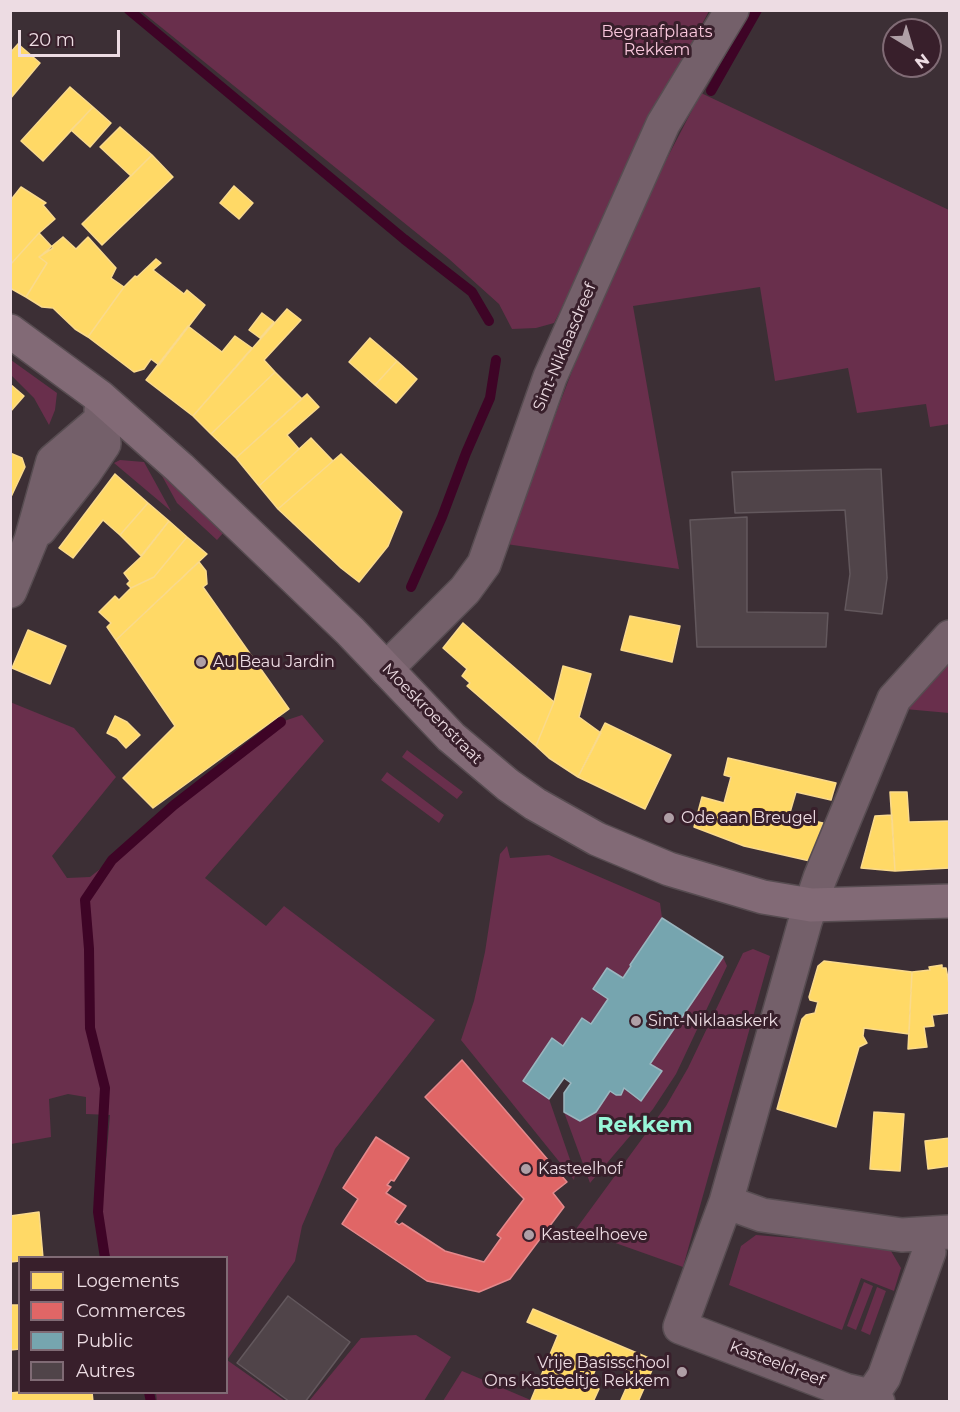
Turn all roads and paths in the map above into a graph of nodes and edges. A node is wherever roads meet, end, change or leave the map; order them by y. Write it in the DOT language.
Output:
graph roads {
  1 [pos="732,10"];
  2 [pos="10,331"];
  3 [pos="101,408"];
  4 [pos="10,591"];
  5 [pos="950,637"];
  6 [pos="387,669"];
  7 [pos="950,901"];
  8 [pos="808,913"];
  9 [pos="726,1202"];
  10 [pos="939,1233"];
  11 [pos="874,1399"];
  1 -- 6 [label="street, Sint-Niklaasdreef"];
  2 -- 3 [label="main road, Moeskroenstraat"];
  3 -- 4 [label="street"];
  3 -- 6 [label="main road, Moeskroenstraat"];
  5 -- 8 [label="street, Kasteeldreef"];
  6 -- 8 [label="main road, Moeskroenstraat"];
  7 -- 8 [label="main road, Moeskroenstraat"];
  8 -- 9 [label="street, Kasteeldreef"];
  9 -- 10 [label="street, Kasteeldreef"];
  9 -- 11 [label="street, Kasteeldreef"];
  10 -- 11 [label="street, Kasteeldreef"];
}
